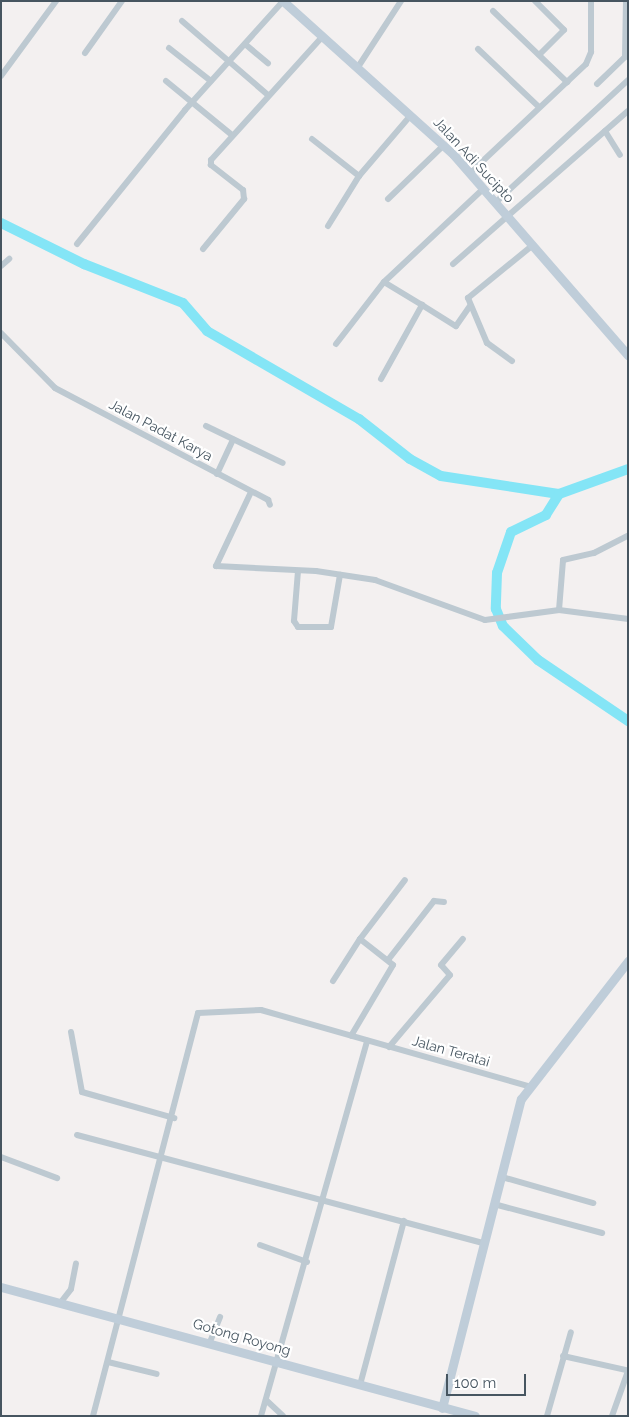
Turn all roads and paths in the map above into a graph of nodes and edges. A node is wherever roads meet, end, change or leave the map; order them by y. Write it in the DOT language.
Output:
graph roads {
  1 [pos="56,1"];
  2 [pos="122,1"];
  3 [pos="283,1"];
  4 [pos="401,1"];
  5 [pos="535,1"];
  6 [pos="591,1"];
  7 [pos="626,1"];
  8 [pos="494,11"];
  9 [pos="182,21"];
  10 [pos="323,36"];
  11 [pos="245,44"];
  12 [pos="169,48"];
  13 [pos="478,49"];
  14 [pos="85,53"];
  15 [pos="539,55"];
  16 [pos="228,61"];
  17 [pos="268,63"];
  18 [pos="358,67"];
  19 [pos="1,76"];
  20 [pos="628,80"];
  21 [pos="166,81"];
  22 [pos="211,82"];
  23 [pos="567,82"];
  24 [pos="596,84"];
  25 [pos="268,95"];
  26 [pos="191,103"];
  27 [pos="539,107"];
  28 [pos="628,111"];
  29 [pos="410,115"];
  30 [pos="605,131"];
  31 [pos="232,135"];
  32 [pos="312,139"];
  33 [pos="444,145"];
  34 [pos="620,155"];
  35 [pos="470,172"];
  36 [pos="359,176"];
  37 [pos="484,188"];
  38 [pos="388,199"];
  39 [pos="496,202"];
  40 [pos="509,217"];
  41 [pos="328,226"];
  42 [pos="77,244"];
  43 [pos="533,245"];
  44 [pos="203,249"];
  45 [pos="9,259"];
  46 [pos="453,264"];
  47 [pos="1,266"];
  48 [pos="384,282"];
  49 [pos="422,305"];
  50 [pos="470,306"];
  51 [pos="1,333"];
  52 [pos="336,344"];
  53 [pos="628,355"];
  54 [pos="512,361"];
  55 [pos="381,379"];
  56 [pos="206,426"];
  57 [pos="233,440"];
  58 [pos="283,463"];
  59 [pos="217,474"];
  60 [pos="251,492"];
  61 [pos="270,505"];
  62 [pos="628,536"];
  63 [pos="298,571"];
  64 [pos="340,575"];
  65 [pos="559,610"];
  66 [pos="628,619"];
  67 [pos="405,880"];
  68 [pos="444,902"];
  69 [pos="360,938"];
  70 [pos="463,939"];
  71 [pos="388,960"];
  72 [pos="628,960"];
  73 [pos="333,981"];
  74 [pos="71,1032"];
  75 [pos="351,1036"];
  76 [pos="367,1041"];
  77 [pos="389,1047"];
  78 [pos="528,1086"];
  79 [pos="174,1118"];
  80 [pos="77,1134"];
  81 [pos="1,1157"];
  82 [pos="163,1161"];
  83 [pos="502,1177"];
  84 [pos="57,1178"];
  85 [pos="324,1199"];
  86 [pos="593,1203"];
  87 [pos="494,1204"];
  88 [pos="404,1221"];
  89 [pos="602,1234"];
  90 [pos="482,1243"];
  91 [pos="260,1245"];
  92 [pos="308,1262"];
  93 [pos="76,1263"];
  94 [pos="1,1286"];
  95 [pos="61,1302"];
  96 [pos="120,1317"];
  97 [pos="220,1317"];
  98 [pos="571,1332"];
  99 [pos="210,1342"];
  100 [pos="564,1356"];
  101 [pos="108,1362"];
  102 [pos="278,1362"];
  103 [pos="627,1370"];
  104 [pos="157,1374"];
  105 [pos="360,1384"];
  106 [pos="266,1400"];
  107 [pos="441,1412"];
  108 [pos="93,1416"];
  109 [pos="262,1416"];
  110 [pos="282,1416"];
  111 [pos="475,1416"];
  112 [pos="547,1416"];
  113 [pos="612,1416"];
  1 -- 19 [label="street"];
  2 -- 14 [label="street"];
  3 -- 10 [label="street, Jalan Adi Sucipto"];
  3 -- 11 [label="street"];
  4 -- 18 [label="street"];
  5 -- 15 [label="street"];
  6 -- 23 [label="street"];
  7 -- 24 [label="street"];
  8 -- 15 [label="street"];
  9 -- 16 [label="street"];
  10 -- 18 [label="street, Jalan Adi Sucipto"];
  10 -- 25 [label="street"];
  11 -- 16 [label="street"];
  11 -- 17 [label="street"];
  12 -- 22 [label="street"];
  13 -- 27 [label="street"];
  15 -- 23 [label="street"];
  16 -- 22 [label="street"];
  16 -- 25 [label="street"];
  18 -- 29 [label="street, Jalan Adi Sucipto"];
  20 -- 39 [label="street"];
  21 -- 26 [label="street"];
  22 -- 26 [label="street"];
  23 -- 27 [label="street"];
  25 -- 31 [label="street"];
  26 -- 31 [label="street"];
  26 -- 42 [label="street"];
  27 -- 35 [label="street"];
  28 -- 30 [label="street"];
  29 -- 33 [label="street, Jalan Adi Sucipto"];
  29 -- 36 [label="street"];
  30 -- 34 [label="street"];
  30 -- 40 [label="street"];
  31 -- 44 [label="street"];
  32 -- 36 [label="street"];
  33 -- 35 [label="street, Jalan Adi Sucipto"];
  33 -- 38 [label="street"];
  35 -- 37 [label="street, Jalan Adi Sucipto"];
  36 -- 41 [label="street"];
  37 -- 39 [label="street, Jalan Adi Sucipto"];
  37 -- 48 [label="street"];
  39 -- 40 [label="street, Jalan Adi Sucipto"];
  40 -- 43 [label="street, Jalan Adi Sucipto"];
  40 -- 46 [label="street"];
  43 -- 50 [label="street"];
  43 -- 53 [label="street, Jalan Adi Sucipto"];
  45 -- 47 [label="street"];
  48 -- 49 [label="street"];
  48 -- 52 [label="street"];
  49 -- 50 [label="street"];
  49 -- 55 [label="street"];
  50 -- 54 [label="street"];
  51 -- 59 [label="street, Jalan Padat Karya"];
  56 -- 57 [label="street"];
  57 -- 58 [label="street"];
  57 -- 59 [label="street"];
  59 -- 60 [label="street, Jalan Padat Karya"];
  60 -- 61 [label="street, Jalan Padat Karya"];
  60 -- 63 [label="street"];
  62 -- 65 [label="street"];
  63 -- 64 [label="street"];
  63 -- 64 [label="street"];
  64 -- 65 [label="street"];
  65 -- 66 [label="street"];
  67 -- 69 [label="street"];
  68 -- 71 [label="street"];
  69 -- 71 [label="street"];
  69 -- 73 [label="street"];
  70 -- 77 [label="street"];
  71 -- 75 [label="street"];
  72 -- 78 [label="street"];
  74 -- 79 [label="street"];
  75 -- 76 [label="street, Jalan Teratai"];
  75 -- 79 [label="street, Jalan Teratai"];
  76 -- 77 [label="street, Jalan Teratai"];
  76 -- 85 [label="street"];
  77 -- 78 [label="street, Jalan Teratai"];
  78 -- 83 [label="street"];
  79 -- 82 [label="street"];
  80 -- 82 [label="street"];
  81 -- 84 [label="street"];
  82 -- 85 [label="street"];
  82 -- 96 [label="street"];
  83 -- 86 [label="street"];
  83 -- 87 [label="street"];
  85 -- 88 [label="street"];
  85 -- 92 [label="street"];
  87 -- 89 [label="street"];
  87 -- 90 [label="street"];
  88 -- 90 [label="street"];
  88 -- 105 [label="street"];
  90 -- 107 [label="street"];
  91 -- 92 [label="street"];
  92 -- 102 [label="street"];
  93 -- 95 [label="street"];
  94 -- 95 [label="street, Gotong Royong"];
  95 -- 96 [label="street, Gotong Royong"];
  96 -- 99 [label="street, Gotong Royong"];
  96 -- 101 [label="street"];
  97 -- 99 [label="street"];
  98 -- 100 [label="street"];
  99 -- 102 [label="street, Gotong Royong"];
  100 -- 103 [label="street"];
  100 -- 112 [label="street"];
  101 -- 104 [label="street"];
  101 -- 108 [label="street"];
  102 -- 105 [label="street, Gotong Royong"];
  102 -- 106 [label="street"];
  103 -- 113 [label="street"];
  105 -- 107 [label="street, Gotong Royong"];
  106 -- 109 [label="street"];
  106 -- 110 [label="street"];
  107 -- 111 [label="street, Gotong Royong"];
}
